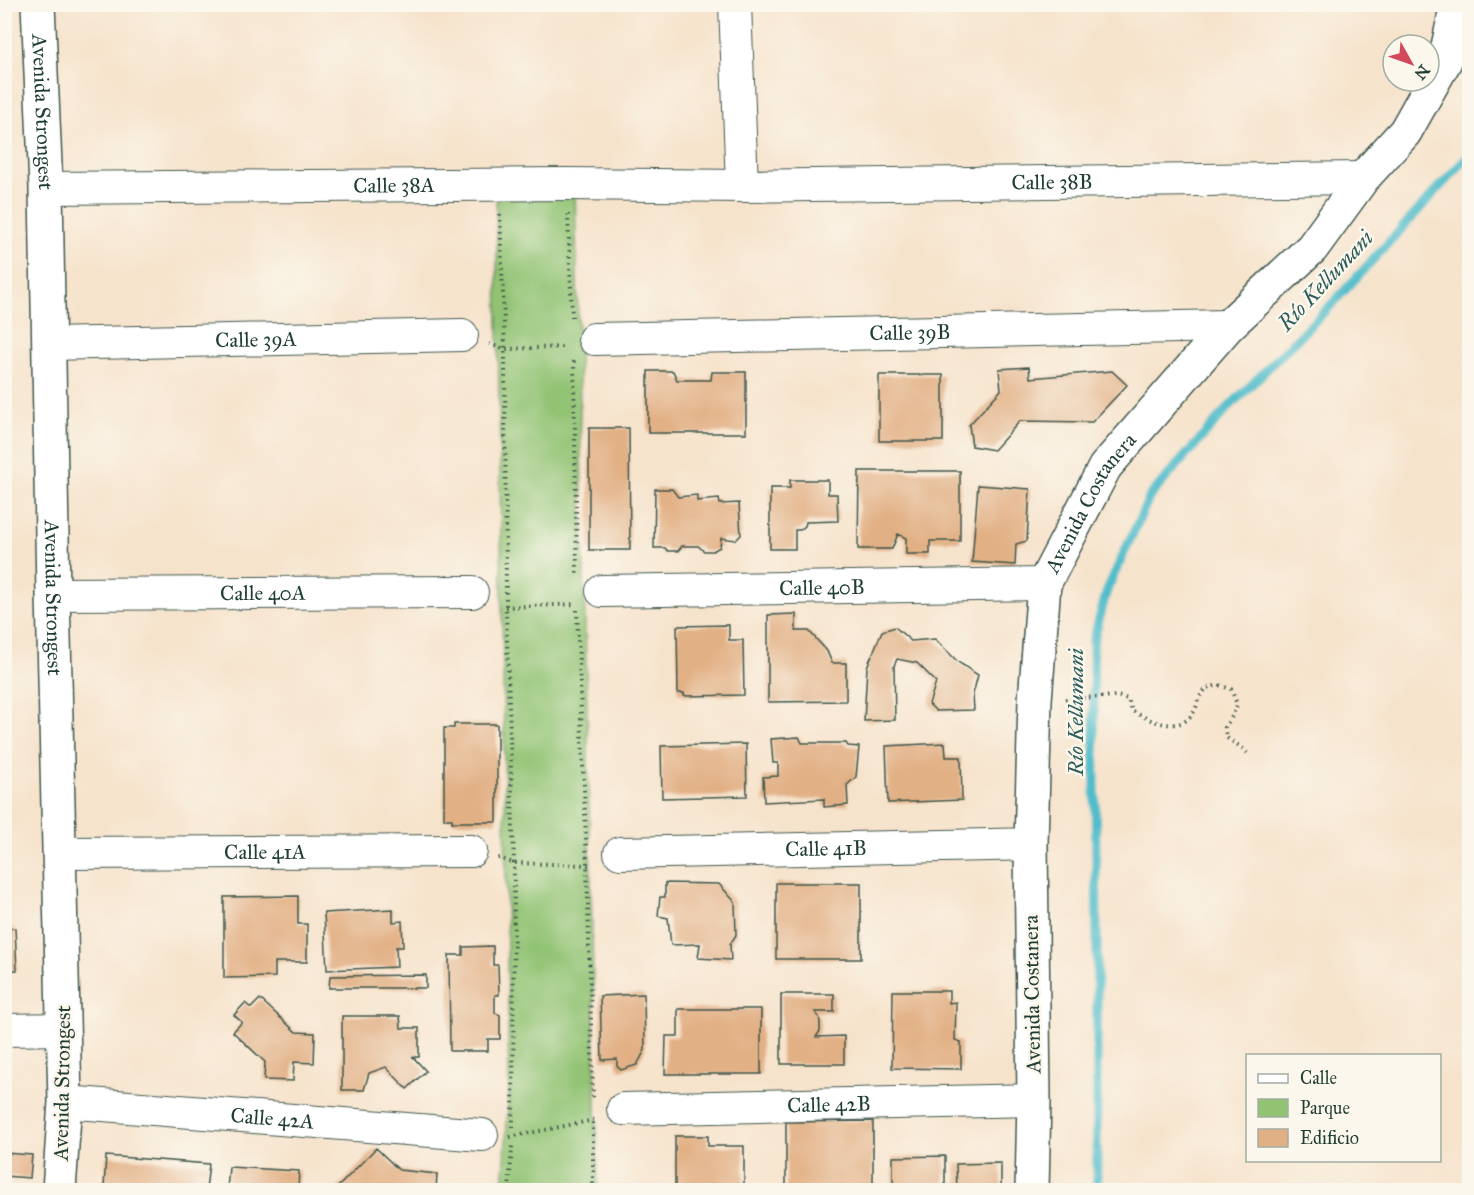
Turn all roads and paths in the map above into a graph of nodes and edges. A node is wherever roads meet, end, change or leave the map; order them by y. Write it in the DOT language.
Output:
graph roads {
  1 [pos="38,4"];
  2 [pos="735,4"];
  3 [pos="1457,4"];
  4 [pos="1363,178"];
  5 [pos="499,184"];
  6 [pos="567,184"];
  7 [pos="742,186"];
  8 [pos="46,188"];
  9 [pos="1228,326"];
  10 [pos="462,335"];
  11 [pos="584,343"];
  12 [pos="49,344"];
  13 [pos="505,349"];
  14 [pos="1044,584"];
  15 [pos="472,592"];
  16 [pos="583,592"];
  17 [pos="53,594"];
  18 [pos="506,608"];
  19 [pos="1082,699"];
  20 [pos="1247,753"];
  21 [pos="1030,844"];
  22 [pos="471,851"];
  23 [pos="59,853"];
  24 [pos="620,853"];
  25 [pos="514,863"];
  26 [pos="587,865"];
  27 [pos="63,1029"];
  28 [pos="4,1030"];
  29 [pos="1034,1100"];
  30 [pos="65,1102"];
  31 [pos="623,1109"];
  32 [pos="593,1120"];
  33 [pos="482,1135"];
  34 [pos="513,1137"];
  35 [pos="60,1191"];
  36 [pos="509,1191"];
  37 [pos="593,1191"];
  38 [pos="1032,1191"];
  1 -- 8 [label="street, Avenida Strongest"];
  2 -- 7 [label="street"];
  3 -- 4 [label="street, Avenida Costanera"];
  4 -- 7 [label="street, Calle 38B"];
  4 -- 9 [label="street, Avenida Costanera"];
  5 -- 6 [label="street, Calle 38A"];
  5 -- 8 [label="street, Calle 38A"];
  5 -- 13 [label="path"];
  6 -- 7 [label="street, Calle 38A"];
  6 -- 11 [label="path"];
  8 -- 12 [label="street, Avenida Strongest"];
  9 -- 11 [label="street, Calle 39B"];
  9 -- 14 [label="street, Avenida Costanera"];
  10 -- 12 [label="street, Calle 39A"];
  10 -- 13 [label="path"];
  11 -- 13 [label="path"];
  11 -- 16 [label="path"];
  12 -- 17 [label="street, Avenida Strongest"];
  13 -- 18 [label="path"];
  14 -- 16 [label="street, Calle 40B"];
  14 -- 21 [label="street, Avenida Costanera"];
  15 -- 17 [label="street, Calle 40A"];
  15 -- 18 [label="path"];
  16 -- 18 [label="path"];
  16 -- 26 [label="path"];
  17 -- 23 [label="street, Avenida Strongest"];
  18 -- 25 [label="path"];
  19 -- 20 [label="path"];
  21 -- 24 [label="street, Calle 41B"];
  21 -- 29 [label="street, Avenida Costanera"];
  22 -- 23 [label="street, Calle 41A"];
  23 -- 27 [label="street, Avenida Strongest"];
  25 -- 26 [label="path"];
  25 -- 34 [label="path"];
  26 -- 32 [label="path"];
  27 -- 28 [label="street"];
  27 -- 30 [label="street, Avenida Strongest"];
  29 -- 31 [label="street, Calle 42B"];
  29 -- 38 [label="street, Avenida Costanera"];
  30 -- 33 [label="street, Calle 42A"];
  30 -- 35 [label="street, Avenida Strongest"];
  32 -- 34 [label="path"];
  32 -- 37 [label="path"];
  33 -- 34 [label="path"];
  34 -- 36 [label="path"];
}
